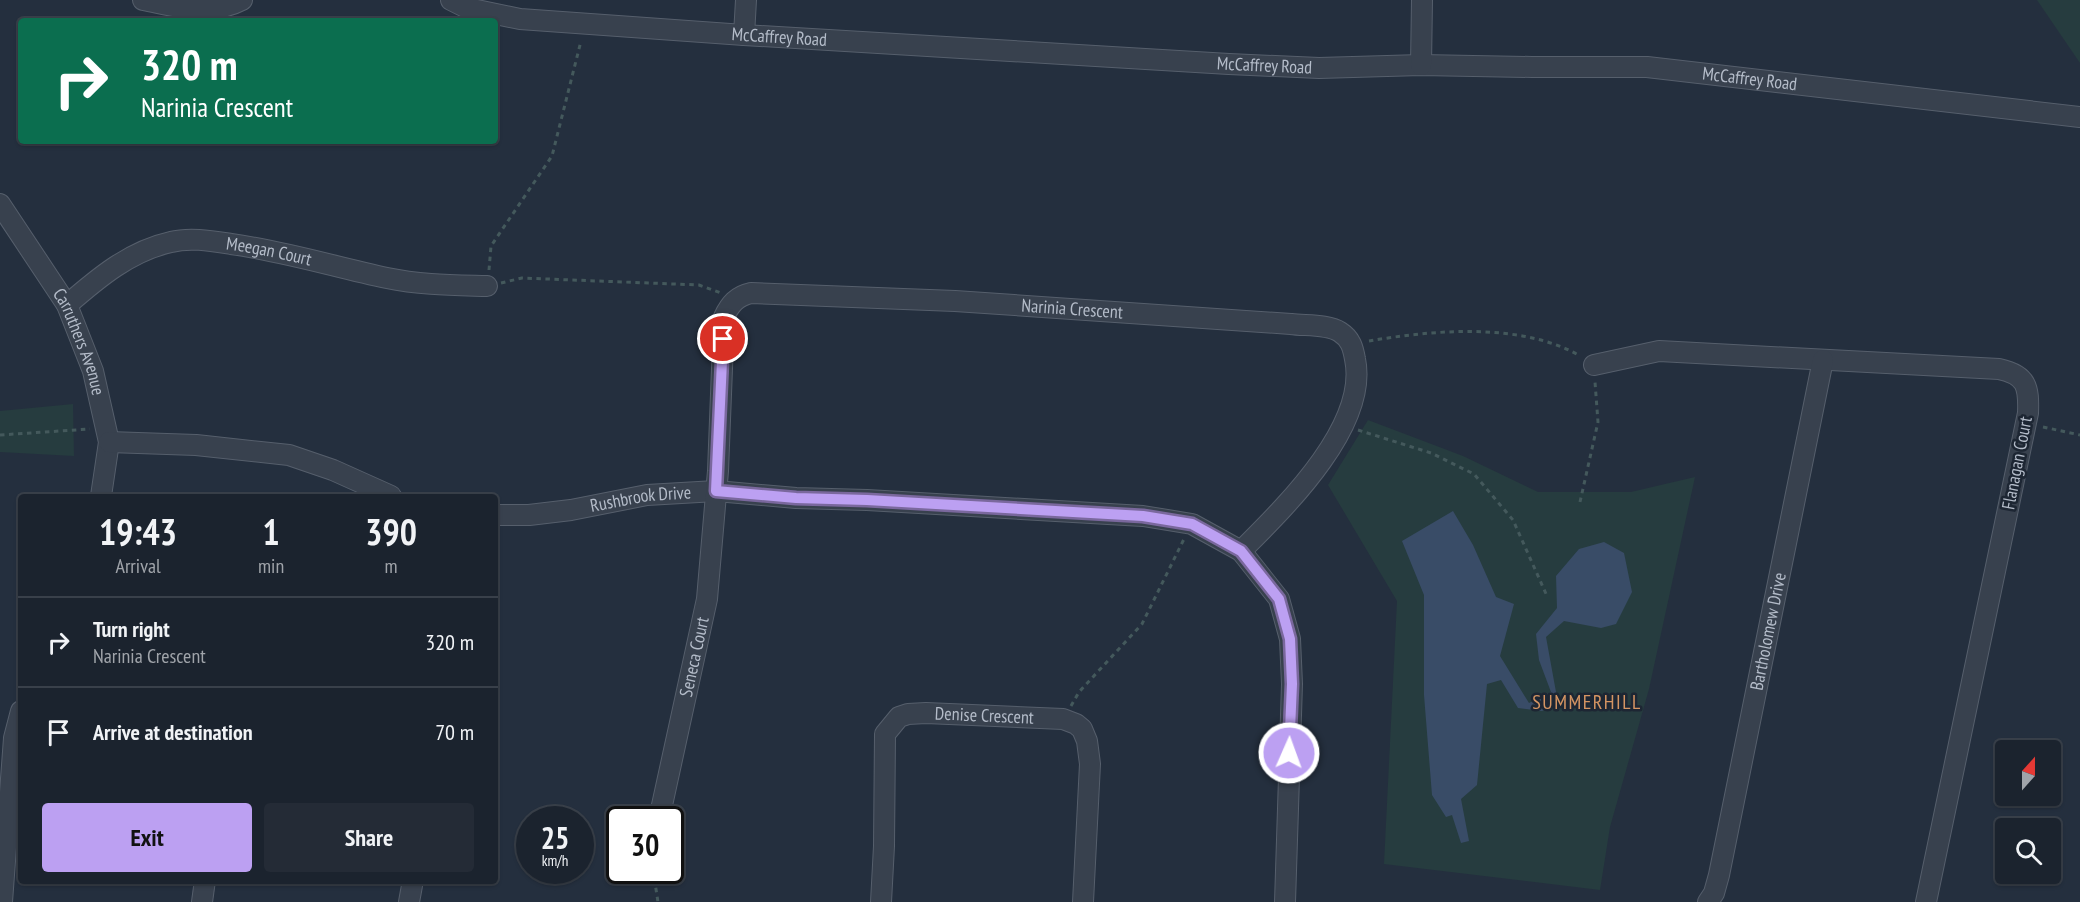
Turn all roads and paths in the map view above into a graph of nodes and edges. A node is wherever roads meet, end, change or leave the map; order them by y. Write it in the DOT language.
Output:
graph roads {
  1 [pos="143,0"];
  2 [pos="242,0"];
  3 [pos="451,0"];
  4 [pos="746,0"];
  5 [pos="1422,0"];
  6 [pos="585,24"];
  7 [pos="744,35"];
  8 [pos="1421,65"];
  9 [pos="2080,117"];
  10 [pos="0,204"];
  11 [pos="487,286"];
  12 [pos="736,299"];
  13 [pos="67,305"];
  14 [pos="1352,344"];
  15 [pos="1823,360"];
  16 [pos="1594,365"];
  17 [pos="2026,423"];
  18 [pos="1344,426"];
  19 [pos="0,435"];
  20 [pos="108,435"];
  21 [pos="2080,435"];
  22 [pos="716,491"];
  23 [pos="101,494"];
  24 [pos="387,494"];
  25 [pos="1580,502"];
  26 [pos="498,515"];
  27 [pos="1192,524"];
  28 [pos="1241,551"];
  29 [pos="1547,596"];
  30 [pos="1063,719"];
  31 [pos="18,723"];
  32 [pos="662,806"];
  33 [pos="204,884"];
  34 [pos="412,884"];
  35 [pos="655,884"];
  36 [pos="2,902"];
  37 [pos="202,902"];
  38 [pos="408,902"];
  39 [pos="658,902"];
  40 [pos="881,902"];
  41 [pos="1083,902"];
  42 [pos="1285,902"];
  43 [pos="1708,902"];
  44 [pos="1926,902"];
  1 -- 2 [label="street"];
  3 -- 6 [label="street, McCaffrey Road"];
  4 -- 7 [label="street"];
  5 -- 8 [label="street"];
  6 -- 7 [label="street, McCaffrey Road"];
  6 -- 11 [label="path"];
  7 -- 8 [label="street, McCaffrey Road"];
  8 -- 9 [label="street, McCaffrey Road"];
  10 -- 13 [label="street, Carruthers Avenue"];
  11 -- 12 [label="path"];
  11 -- 13 [label="street, Meegan Court"];
  12 -- 14 [label="street, Narinia Crescent"];
  12 -- 22 [label="street"];
  13 -- 20 [label="street, Carruthers Avenue"];
  14 -- 16 [label="path"];
  14 -- 18 [label="street"];
  15 -- 16 [label="street, Flanagan Court"];
  15 -- 17 [label="street, Flanagan Court"];
  15 -- 43 [label="street, Bartholomew Drive"];
  16 -- 25 [label="path"];
  17 -- 21 [label="path"];
  17 -- 44 [label="street, Flanagan Court"];
  18 -- 28 [label="street"];
  18 -- 29 [label="path"];
  19 -- 20 [label="path"];
  20 -- 23 [label="street, Carruthers Avenue"];
  20 -- 24 [label="street"];
  22 -- 26 [label="street, Rushbrook Drive"];
  22 -- 27 [label="street, Rushbrook Drive"];
  22 -- 32 [label="street, Seneca Court"];
  27 -- 28 [label="street, Rushbrook Drive"];
  27 -- 30 [label="path"];
  28 -- 42 [label="street, Rushbrook Drive"];
  30 -- 40 [label="street, Denise Crescent"];
  30 -- 41 [label="street"];
  31 -- 36 [label="street"];
  33 -- 37 [label="street"];
  34 -- 38 [label="street"];
  35 -- 39 [label="path"];
}
